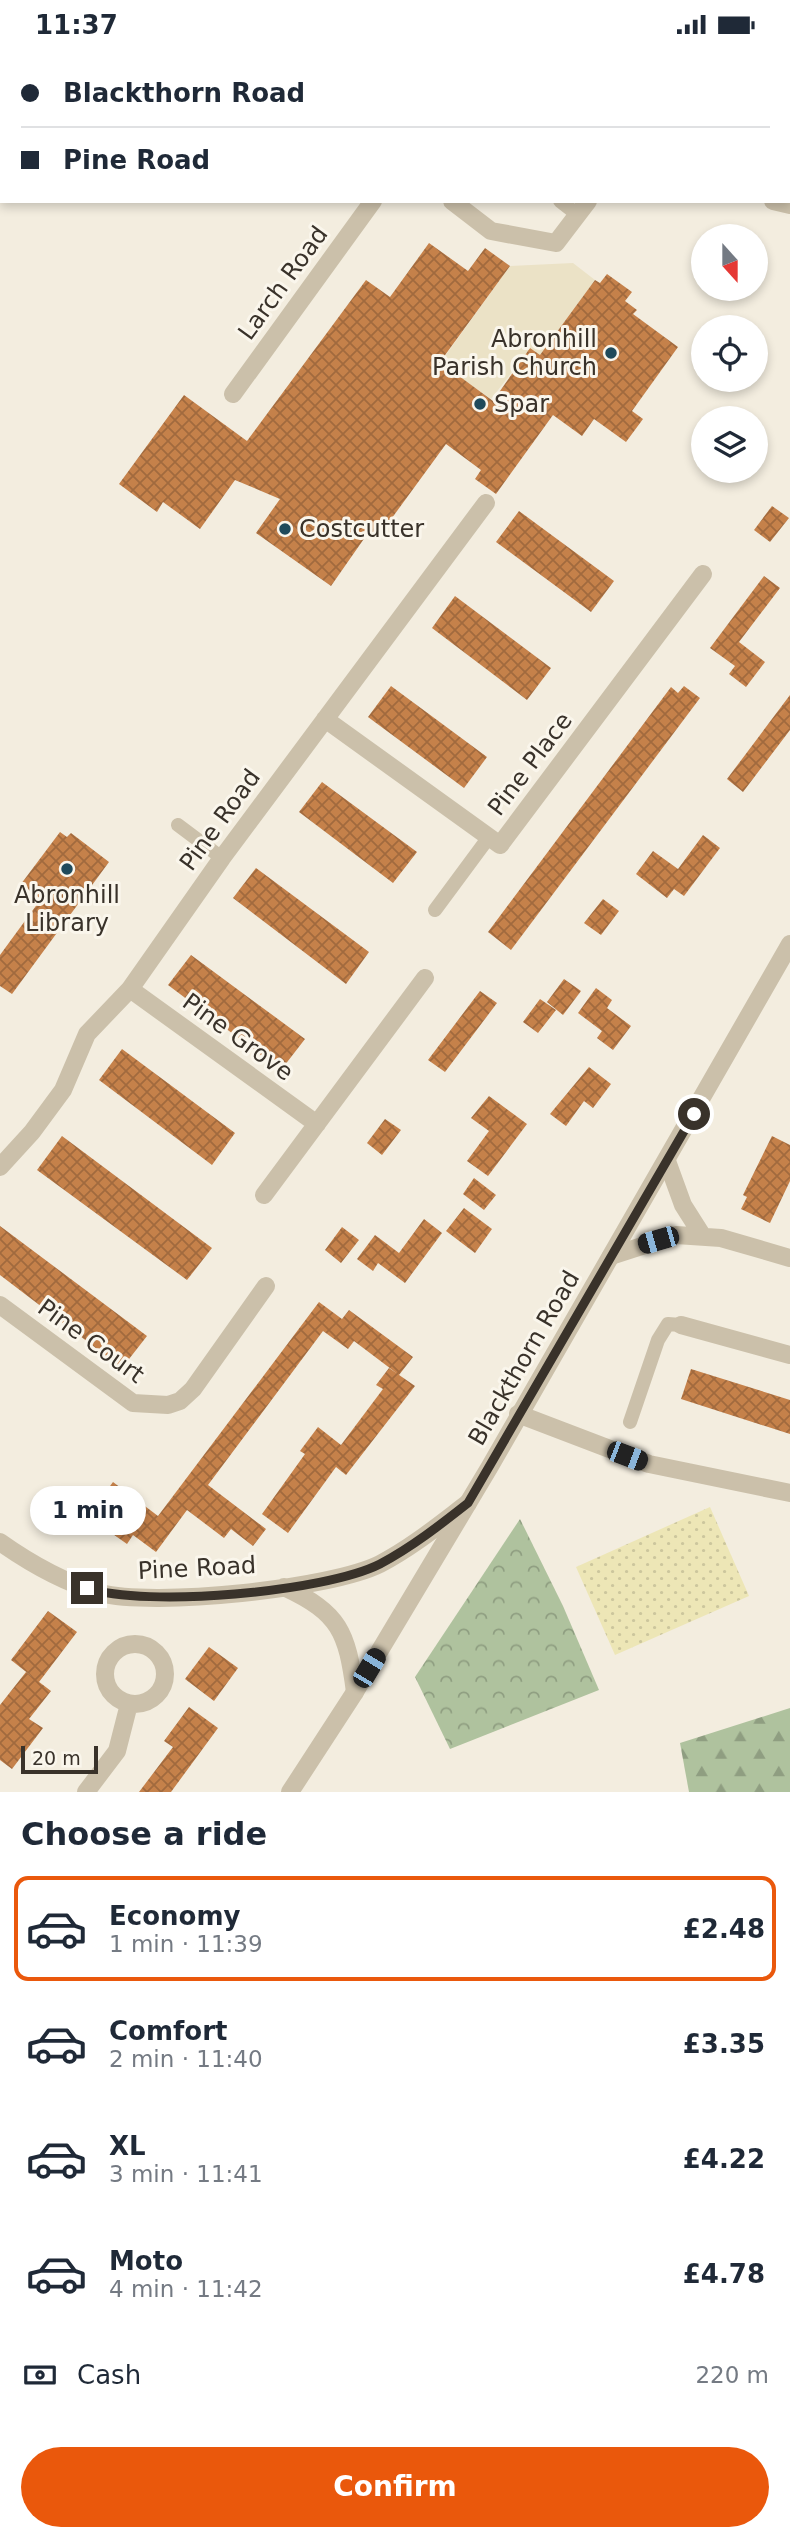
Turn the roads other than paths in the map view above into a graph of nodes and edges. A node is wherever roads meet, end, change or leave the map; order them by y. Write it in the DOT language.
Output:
graph roads {
  1 [pos="372,203"];
  2 [pos="455,203"];
  3 [pos="583,208"];
  4 [pos="233,394"];
  5 [pos="486,503"];
  6 [pos="703,575"];
  7 [pos="326,719"];
  8 [pos="178,825"];
  9 [pos="489,837"];
  10 [pos="222,858"];
  11 [pos="435,910"];
  12 [pos="790,944"];
  13 [pos="425,978"];
  14 [pos="130,989"];
  15 [pos="317,1124"];
  16 [pos="3,1159"];
  17 [pos="667,1161"];
  18 [pos="264,1195"];
  19 [pos="702,1235"];
  20 [pos="611,1256"];
  21 [pos="790,1258"];
  22 [pos="265,1286"];
  23 [pos="0,1305"];
  24 [pos="681,1325"];
  25 [pos="788,1348"];
  26 [pos="518,1413"];
  27 [pos="629,1422"];
  28 [pos="790,1493"];
  29 [pos="468,1503"];
  30 [pos="0,1542"];
  31 [pos="284,1587"];
  32 [pos="355,1692"];
  33 [pos="130,1704"];
  34 [pos="86,1792"];
  35 [pos="290,1792"];
  1 -- 4 [label="street, Larch Road"];
  2 -- 3 [label="street"];
  5 -- 7 [label="street, Pine Road"];
  6 -- 9 [label="street, Pine Place"];
  7 -- 9 [label="street, Pine Place"];
  7 -- 10 [label="street, Pine Road"];
  8 -- 10 [label="lane"];
  9 -- 11 [label="lane"];
  10 -- 14 [label="street, Pine Road"];
  12 -- 17 [label="street, Blackthorn Road"];
  13 -- 15 [label="street"];
  14 -- 15 [label="street, Pine Grove"];
  14 -- 16 [label="street, Pine Road"];
  15 -- 18 [label="street"];
  17 -- 19 [label="street"];
  17 -- 20 [label="street, Blackthorn Road"];
  19 -- 20 [label="street"];
  19 -- 21 [label="street"];
  20 -- 26 [label="street, Blackthorn Road"];
  22 -- 23 [label="street, Pine Court"];
  24 -- 25 [label="street"];
  24 -- 27 [label="lane"];
  26 -- 28 [label="street"];
  26 -- 29 [label="street, Blackthorn Road"];
  29 -- 31 [label="street, Pine Road"];
  29 -- 32 [label="street, Blackthorn Road"];
  30 -- 31 [label="street, Pine Road"];
  31 -- 32 [label="street, Pine Road"];
  32 -- 35 [label="street, Blackthorn Road"];
  33 -- 34 [label="street"];
}
